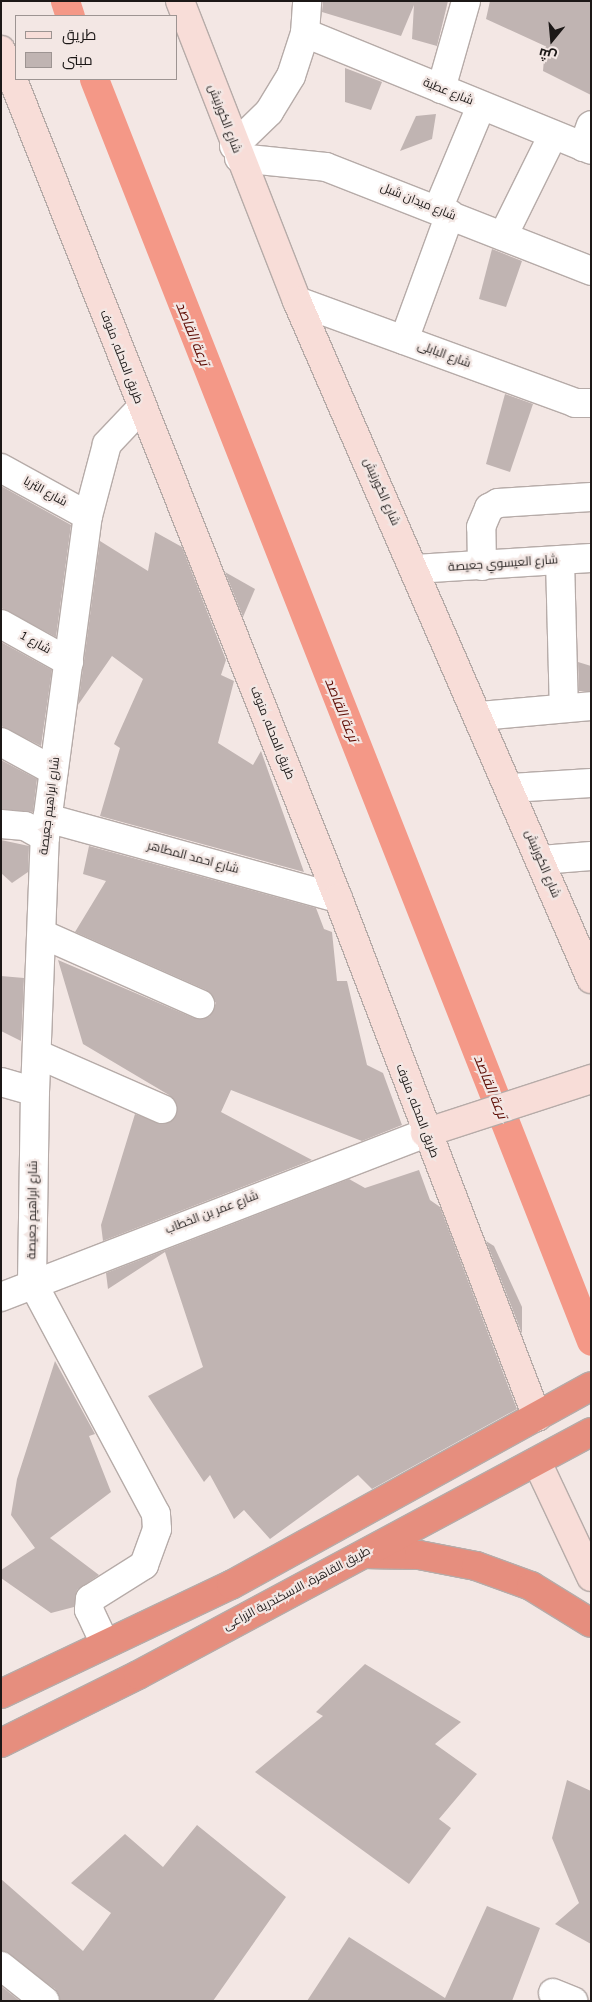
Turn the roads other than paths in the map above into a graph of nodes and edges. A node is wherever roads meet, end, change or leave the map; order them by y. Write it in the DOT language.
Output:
graph roads {
  1 [pos="180,1"];
  2 [pos="307,1"];
  3 [pos="466,1"];
  4 [pos="305,33"];
  5 [pos="1,50"];
  6 [pos="441,89"];
  7 [pos="481,106"];
  8 [pos="553,135"];
  9 [pos="588,140"];
  10 [pos="236,152"];
  11 [pos="444,212"];
  12 [pos="503,236"];
  13 [pos="589,266"];
  14 [pos="297,301"];
  15 [pos="404,340"];
  16 [pos="591,403"];
  17 [pos="141,408"];
  18 [pos="1,468"];
  19 [pos="591,497"];
  20 [pos="88,516"];
  21 [pos="591,558"];
  22 [pos="560,560"];
  23 [pos="482,566"];
  24 [pos="415,569"];
  25 [pos="1,624"];
  26 [pos="69,662"];
  27 [pos="591,706"];
  28 [pos="564,708"];
  29 [pos="480,716"];
  30 [pos="1,742"];
  31 [pos="54,771"];
  32 [pos="591,783"];
  33 [pos="510,788"];
  34 [pos="1,824"];
  35 [pos="46,827"];
  36 [pos="591,856"];
  37 [pos="541,860"];
  38 [pos="338,898"];
  39 [pos="42,934"];
  40 [pos="584,947"];
  41 [pos="591,980"];
  42 [pos="200,1004"];
  43 [pos="37,1054"];
  44 [pos="591,1079"];
  45 [pos="1,1082"];
  46 [pos="35,1092"];
  47 [pos="162,1109"];
  48 [pos="425,1133"];
  49 [pos="32,1282"];
  50 [pos="1,1297"];
  51 [pos="591,1386"];
  52 [pos="541,1415"];
  53 [pos="591,1432"];
  54 [pos="543,1459"];
  55 [pos="361,1554"];
  56 [pos="591,1577"];
  57 [pos="231,1585"];
  58 [pos="249,1614"];
  59 [pos="591,1623"];
  60 [pos="111,1642"];
  61 [pos="138,1675"];
  62 [pos="1,1694"];
  63 [pos="1,1743"];
  64 [pos="1,1966"];
  65 [pos="45,2001"];
  1 -- 10 [label="main road, شارع الكورنيش"];
  2 -- 4 [label="street"];
  3 -- 6 [label="street"];
  4 -- 6 [label="street, شارع عطية"];
  4 -- 10 [label="street"];
  5 -- 17 [label="main road, طريق المحله, منوف"];
  6 -- 7 [label="street, شارع عطية"];
  7 -- 8 [label="street, شارع عطية"];
  7 -- 11 [label="street"];
  8 -- 9 [label="street, شارع عطية"];
  8 -- 12 [label="street"];
  10 -- 11 [label="street, شارع ميدان شبل"];
  10 -- 14 [label="main road, شارع الكورنيش"];
  11 -- 12 [label="street, شارع ميدان شبل"];
  11 -- 15 [label="street"];
  12 -- 13 [label="street, شارع ميدان شبل"];
  14 -- 15 [label="street, شارع البابلى"];
  14 -- 24 [label="main road, شارع الكورنيش"];
  15 -- 16 [label="street, شارع البابلى"];
  17 -- 20 [label="street, شارع ابراهيم جعيصة"];
  17 -- 38 [label="main road, طريق المحله, منوف"];
  18 -- 20 [label="street, شارع الثريا"];
  19 -- 23 [label="street"];
  20 -- 26 [label="street, شارع ابراهيم جعيصة"];
  21 -- 22 [label="street, شارع العيسوي جعيصة"];
  22 -- 23 [label="street, شارع العيسوي جعيصة"];
  22 -- 28 [label="street"];
  23 -- 24 [label="street, شارع العيسوي جعيصة"];
  24 -- 29 [label="main road, شارع الكورنيش"];
  25 -- 26 [label="street, شارع 1"];
  26 -- 31 [label="street, شارع ابراهيم جعيصة"];
  27 -- 28 [label="street"];
  28 -- 29 [label="street"];
  29 -- 33 [label="main road, شارع الكورنيش"];
  30 -- 31 [label="street"];
  31 -- 35 [label="street, شارع ابراهيم جعيصة"];
  32 -- 33 [label="street"];
  33 -- 37 [label="main road, شارع الكورنيش"];
  34 -- 35 [label="street, شارع احمد المطاهر"];
  35 -- 38 [label="street, شارع احمد المطاهر"];
  35 -- 39 [label="street, شارع ابراهيم جعيصة"];
  36 -- 37 [label="street"];
  37 -- 40 [label="main road, شارع الكورنيش"];
  38 -- 48 [label="main road, طريق المحله, منوف"];
  39 -- 42 [label="street"];
  39 -- 43 [label="street, شارع ابراهيم جعيصة"];
  40 -- 41 [label="main road, شارع الكورنيش"];
  43 -- 46 [label="street, شارع ابراهيم جعيصة"];
  43 -- 47 [label="street"];
  44 -- 48 [label="main road"];
  45 -- 46 [label="street"];
  46 -- 49 [label="street, شارع ابراهيم جعيصة"];
  48 -- 49 [label="street, شارع عمر بن الخطاب"];
  48 -- 52 [label="main road, طريق المحله, منوف"];
  49 -- 50 [label="street, شارع عمر بن الخطاب"];
  49 -- 60 [label="street"];
  51 -- 52 [label="highway"];
  52 -- 57 [label="highway"];
  53 -- 54 [label="highway, طريق القاهرة, الاسكندرية الزراعى"];
  54 -- 55 [label="highway, طريق القاهرة, الاسكندرية الزراعى"];
  54 -- 56 [label="main road"];
  55 -- 58 [label="highway, طريق القاهرة, الاسكندرية الزراعى"];
  55 -- 59 [label="highway"];
  57 -- 58 [label="highway"];
  57 -- 60 [label="highway"];
  58 -- 61 [label="highway, طريق القاهرة, الاسكندرية الزراعى"];
  60 -- 61 [label="highway"];
  60 -- 62 [label="highway"];
  61 -- 63 [label="highway, طريق القاهرة, الاسكندرية الزراعى"];
  64 -- 65 [label="street"];
}
